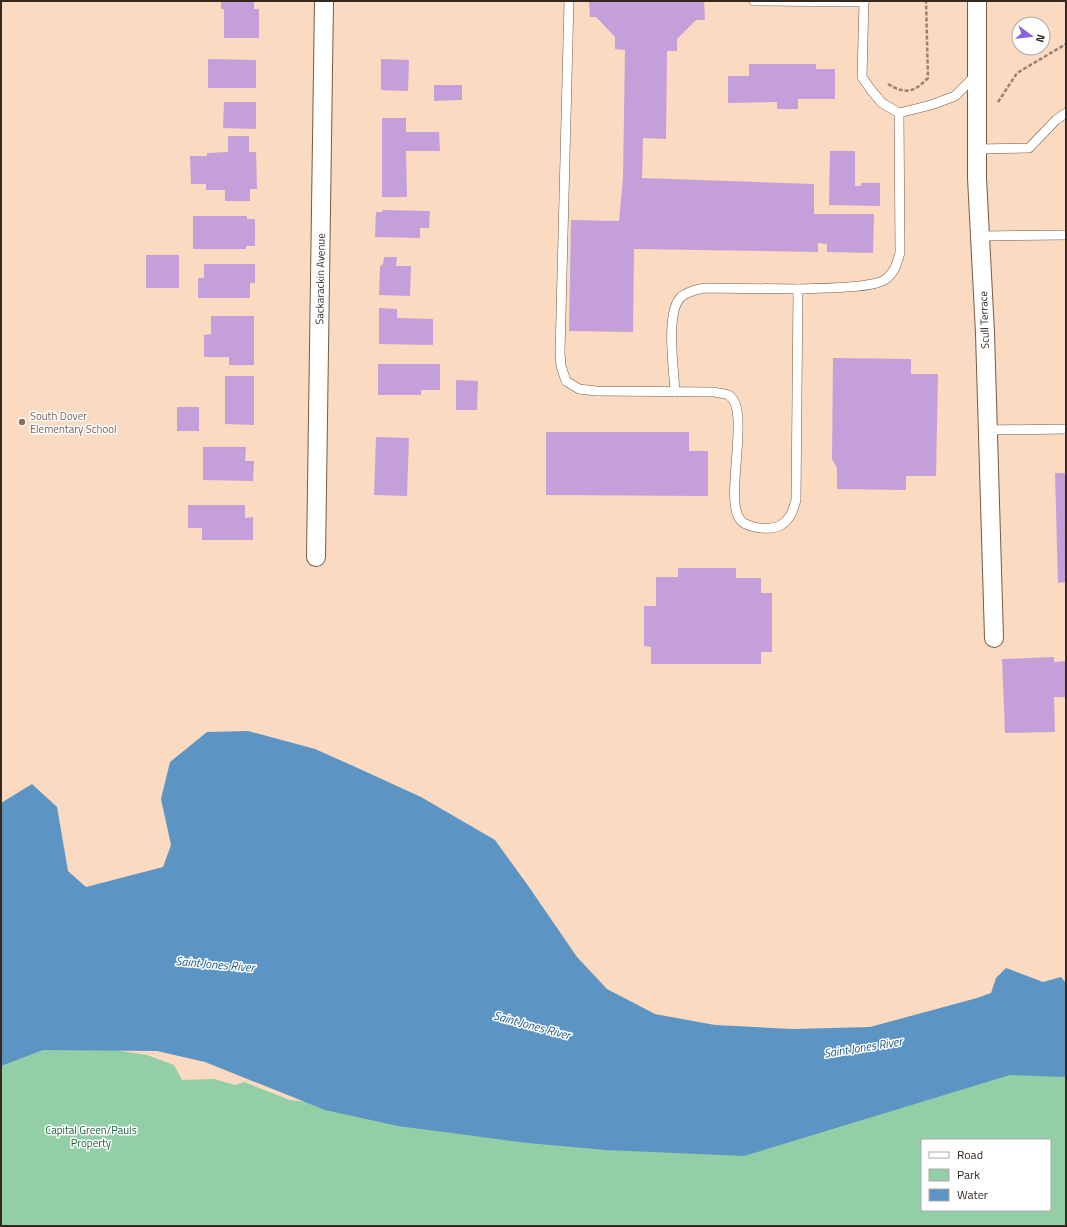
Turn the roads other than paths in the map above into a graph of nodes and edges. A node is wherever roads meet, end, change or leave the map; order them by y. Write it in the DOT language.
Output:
graph roads {
  1 [pos="324,1"];
  2 [pos="569,1"];
  3 [pos="754,1"];
  4 [pos="977,1"];
  5 [pos="864,2"];
  6 [pos="977,74"];
  7 [pos="899,113"];
  8 [pos="1066,113"];
  9 [pos="977,149"];
  10 [pos="1066,235"];
  11 [pos="980,236"];
  12 [pos="798,289"];
  13 [pos="675,392"];
  14 [pos="1066,429"];
  15 [pos="987,430"];
  16 [pos="316,557"];
  17 [pos="994,638"];
  1 -- 16 [label="street, Sackarackin Avenue"];
  2 -- 13 [label="lane"];
  3 -- 5 [label="lane"];
  4 -- 6 [label="street, Scull Terrace"];
  5 -- 7 [label="lane"];
  6 -- 7 [label="lane"];
  6 -- 9 [label="street, Scull Terrace"];
  7 -- 12 [label="lane"];
  8 -- 9 [label="lane"];
  9 -- 11 [label="street, Scull Terrace"];
  10 -- 11 [label="lane"];
  11 -- 15 [label="street, Scull Terrace"];
  12 -- 13 [label="lane"];
  12 -- 13 [label="lane"];
  14 -- 15 [label="lane"];
  15 -- 17 [label="street, Scull Terrace"];
}
